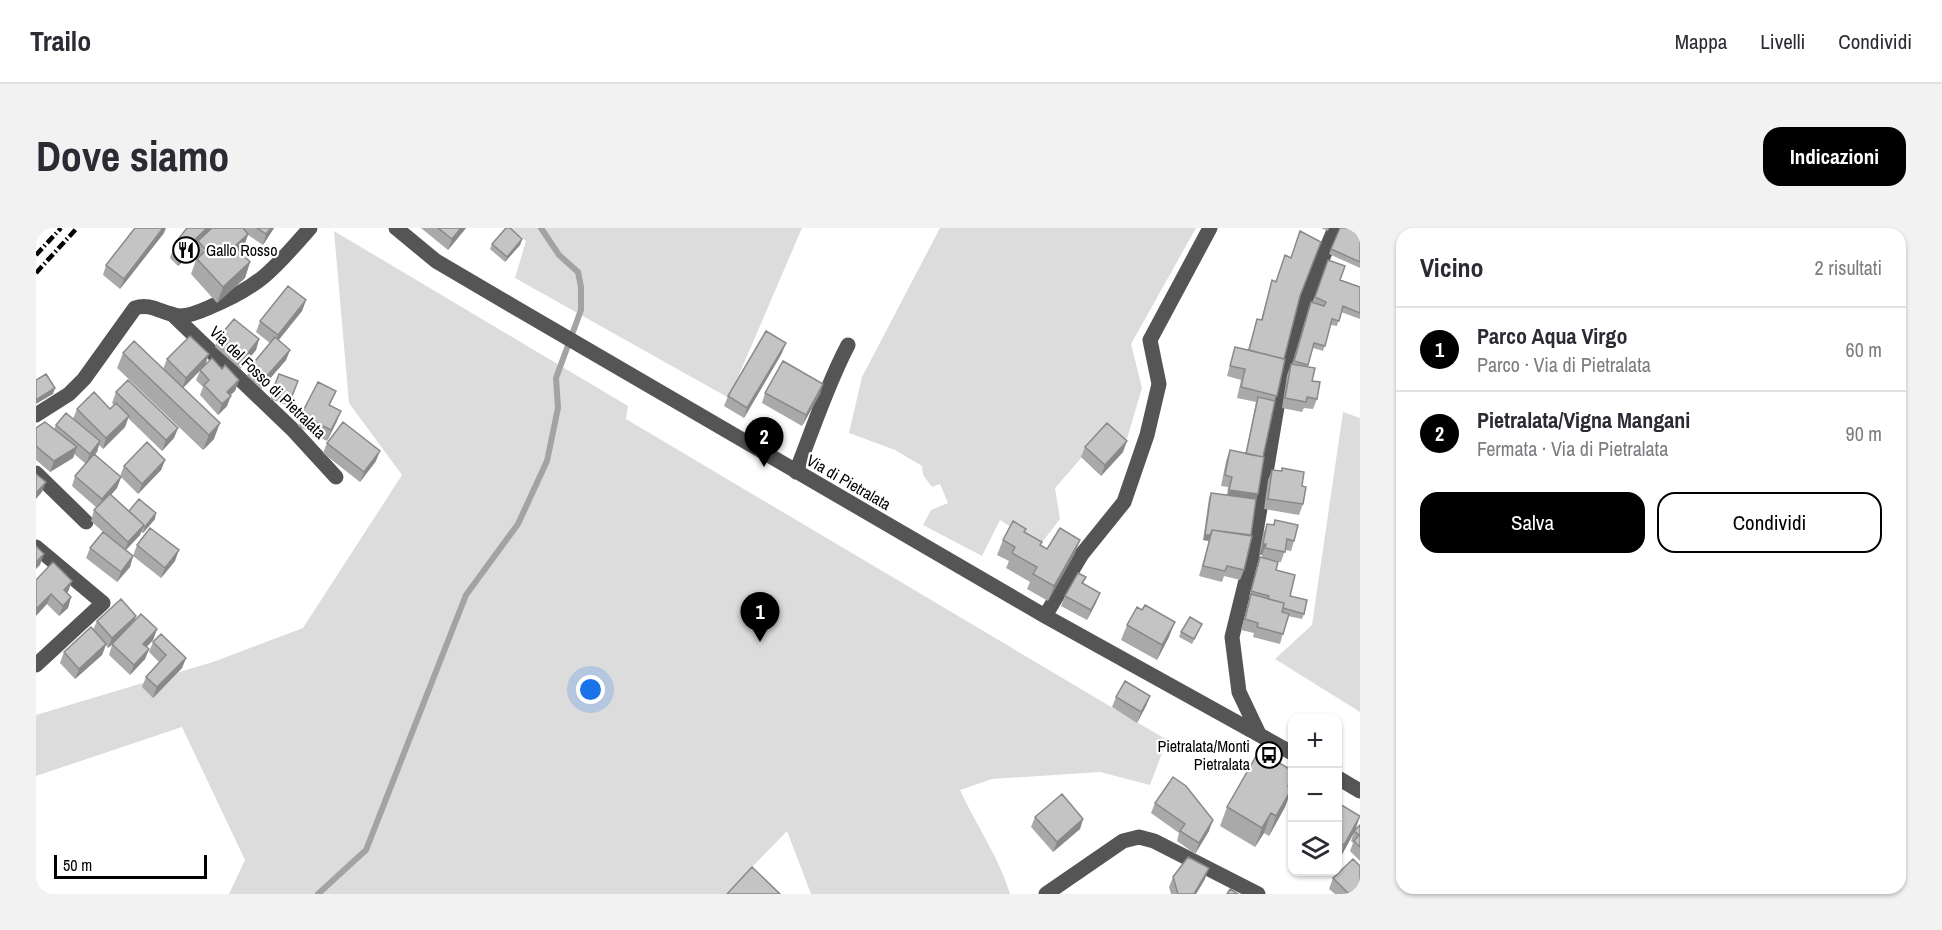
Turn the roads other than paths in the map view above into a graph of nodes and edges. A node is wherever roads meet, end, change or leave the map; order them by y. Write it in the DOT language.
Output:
graph roads {
  1 [pos="310,228"];
  2 [pos="396,228"];
  3 [pos="1210,228"];
  4 [pos="1335,228"];
  5 [pos="172,314"];
  6 [pos="848,345"];
  7 [pos="36,415"];
  8 [pos="796,472"];
  9 [pos="36,473"];
  10 [pos="336,477"];
  11 [pos="86,522"];
  12 [pos="36,547"];
  13 [pos="1045,616"];
  14 [pos="36,665"];
  15 [pos="1258,734"];
  16 [pos="1288,750"];
  17 [pos="1342,781"];
  18 [pos="1360,792"];
  19 [pos="1092,861"];
  20 [pos="1046,894"];
  21 [pos="1066,894"];
  22 [pos="1258,894"];
  1 -- 5 [label="street"];
  2 -- 8 [label="street, Via di Pietralata"];
  3 -- 13 [label="street"];
  4 -- 15 [label="street"];
  5 -- 7 [label="street"];
  5 -- 10 [label="street, Via del Fosso di Pietralata"];
  6 -- 8 [label="street"];
  8 -- 13 [label="street, Via di Pietralata"];
  9 -- 11 [label="street"];
  12 -- 14 [label="street"];
  13 -- 15 [label="street, Via di Pietralata"];
  15 -- 16 [label="street, Via di Pietralata"];
  17 -- 18 [label="street"];
  19 -- 20 [label="street"];
  19 -- 21 [label="street"];
  19 -- 22 [label="street"];
}
